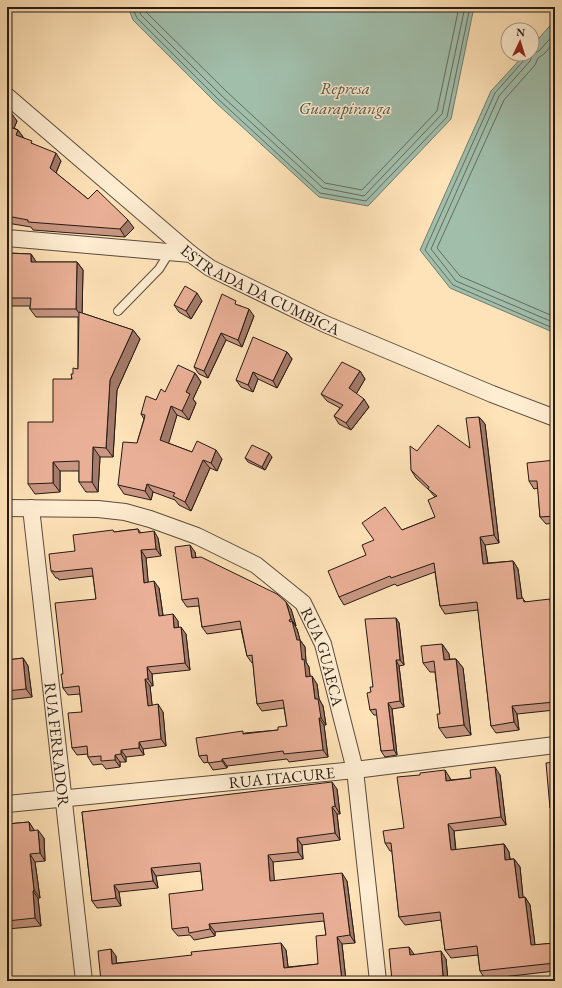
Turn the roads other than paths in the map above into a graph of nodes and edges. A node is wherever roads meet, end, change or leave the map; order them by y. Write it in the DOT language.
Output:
graph roads {
  1 [pos="7,96"];
  2 [pos="7,238"];
  3 [pos="169,252"];
  4 [pos="191,254"];
  5 [pos="118,310"];
  6 [pos="555,418"];
  7 [pos="7,508"];
  8 [pos="30,508"];
  9 [pos="555,745"];
  10 [pos="355,770"];
  11 [pos="63,799"];
  12 [pos="7,804"];
  13 [pos="84,981"];
  14 [pos="378,981"];
  1 -- 4 [label="street, ESTRADA DA CUMBICA"];
  2 -- 3 [label="street"];
  3 -- 4 [label="street"];
  3 -- 5 [label="lane"];
  4 -- 6 [label="street, ESTRADA DA CUMBICA"];
  7 -- 8 [label="street, RUA GUAECA"];
  8 -- 10 [label="street, RUA GUAECA"];
  8 -- 11 [label="street, RUA FERRADOR"];
  9 -- 10 [label="street, RUA ITACURE"];
  10 -- 11 [label="street, RUA ITACURE"];
  10 -- 14 [label="street, RUA GUAECA"];
  11 -- 12 [label="street, RUA ITACURE"];
  11 -- 13 [label="street, RUA FERRADOR"];
}
